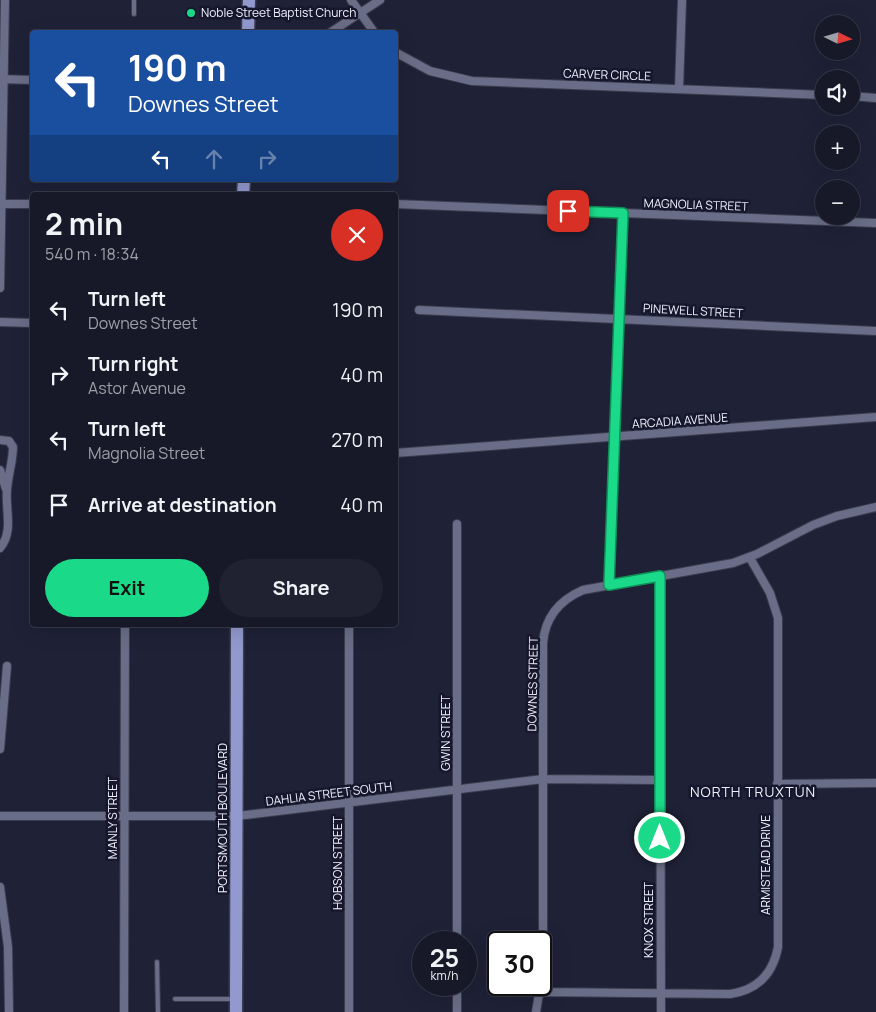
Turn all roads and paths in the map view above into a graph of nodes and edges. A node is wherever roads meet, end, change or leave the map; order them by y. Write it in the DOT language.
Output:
graph roads {
  1 [pos="5,0"];
  2 [pos="134,0"];
  3 [pos="249,0"];
  4 [pos="351,0"];
  5 [pos="380,0"];
  6 [pos="682,0"];
  7 [pos="134,14"];
  8 [pos="359,14"];
  9 [pos="248,30"];
  10 [pos="334,30"];
  11 [pos="372,30"];
  12 [pos="398,54"];
  13 [pos="2,79"];
  14 [pos="30,80"];
  15 [pos="679,89"];
  16 [pos="815,95"];
  17 [pos="860,97"];
  18 [pos="876,98"];
  19 [pos="1,204"];
  20 [pos="30,204"];
  21 [pos="398,204"];
  22 [pos="623,213"];
  23 [pos="876,223"];
  24 [pos="0,288"];
  25 [pos="419,310"];
  26 [pos="618,319"];
  27 [pos="0,322"];
  28 [pos="30,323"];
  29 [pos="876,331"];
  30 [pos="876,417"];
  31 [pos="613,437"];
  32 [pos="0,440"];
  33 [pos="398,453"];
  34 [pos="0,470"];
  35 [pos="7,491"];
  36 [pos="876,507"];
  37 [pos="457,524"];
  38 [pos="0,548"];
  39 [pos="750,558"];
  40 [pos="660,576"];
  41 [pos="609,585"];
  42 [pos="125,627"];
  43 [pos="238,627"];
  44 [pos="349,627"];
  45 [pos="7,666"];
  46 [pos="0,749"];
  47 [pos="543,779"];
  48 [pos="660,780"];
  49 [pos="876,783"];
  50 [pos="777,784"];
  51 [pos="457,788"];
  52 [pos="349,803"];
  53 [pos="0,816"];
  54 [pos="124,816"];
  55 [pos="237,816"];
  56 [pos="0,887"];
  57 [pos="457,931"];
  58 [pos="543,931"];
  59 [pos="158,962"];
  60 [pos="552,992"];
  61 [pos="661,993"];
  62 [pos="457,996"];
  63 [pos="540,996"];
  64 [pos="175,999"];
  65 [pos="236,1006"];
  66 [pos="9,1012"];
  67 [pos="124,1012"];
  68 [pos="158,1012"];
  69 [pos="349,1012"];
  70 [pos="457,1012"];
  71 [pos="536,1012"];
  72 [pos="661,1012"];
  1 -- 13 [label="street"];
  2 -- 7 [label="lane"];
  3 -- 9 [label="main road"];
  4 -- 8 [label="street"];
  5 -- 8 [label="street"];
  6 -- 15 [label="street"];
  8 -- 10 [label="street"];
  8 -- 11 [label="street"];
  12 -- 15 [label="street, CARVER CIRCLE"];
  13 -- 14 [label="street"];
  13 -- 19 [label="street"];
  15 -- 16 [label="street, CARVER CIRCLE"];
  17 -- 18 [label="street"];
  19 -- 20 [label="street"];
  19 -- 24 [label="street"];
  21 -- 22 [label="street, MAGNOLIA STREET"];
  22 -- 23 [label="street, MAGNOLIA STREET"];
  22 -- 26 [label="street"];
  25 -- 26 [label="street, PINEWELL STREET"];
  26 -- 29 [label="street, PINEWELL STREET"];
  26 -- 31 [label="street"];
  27 -- 28 [label="street"];
  30 -- 31 [label="street, ARCADIA AVENUE"];
  31 -- 33 [label="street, ARCADIA AVENUE"];
  31 -- 41 [label="street"];
  32 -- 35 [label="street"];
  34 -- 35 [label="street"];
  35 -- 38 [label="street"];
  36 -- 39 [label="street, DOWNES STREET"];
  37 -- 51 [label="street, GWIN STREET"];
  39 -- 40 [label="street, DOWNES STREET"];
  39 -- 50 [label="street, ARMISTEAD DRIVE"];
  40 -- 41 [label="street, DOWNES STREET"];
  40 -- 48 [label="street, KNOX STREET"];
  41 -- 47 [label="street, DOWNES STREET"];
  42 -- 54 [label="street, MANLY STREET"];
  43 -- 55 [label="main road, PORTSMOUTH BOULEVARD"];
  44 -- 52 [label="street, HOBSON STREET"];
  45 -- 46 [label="street"];
  47 -- 48 [label="street, DAHLIA STREET SOUTH"];
  47 -- 51 [label="street, DAHLIA STREET SOUTH"];
  47 -- 58 [label="street, DOWNES STREET"];
  48 -- 61 [label="street, KNOX STREET"];
  49 -- 50 [label="street"];
  50 -- 61 [label="street, ARMISTEAD DRIVE"];
  51 -- 52 [label="street, DAHLIA STREET SOUTH"];
  51 -- 57 [label="street, GWIN STREET"];
  52 -- 55 [label="street, DAHLIA STREET SOUTH"];
  52 -- 69 [label="street, HOBSON STREET"];
  53 -- 54 [label="street, DAHLIA STREET SOUTH"];
  54 -- 55 [label="street, DAHLIA STREET SOUTH"];
  54 -- 67 [label="street, MANLY STREET"];
  55 -- 65 [label="main road, PORTSMOUTH BOULEVARD"];
  56 -- 66 [label="street"];
  59 -- 68 [label="lane"];
  60 -- 61 [label="street, ARMISTEAD DRIVE"];
  61 -- 72 [label="street"];
  62 -- 70 [label="street"];
  63 -- 71 [label="street, DOWNES STREET"];
  64 -- 65 [label="lane"];
}
